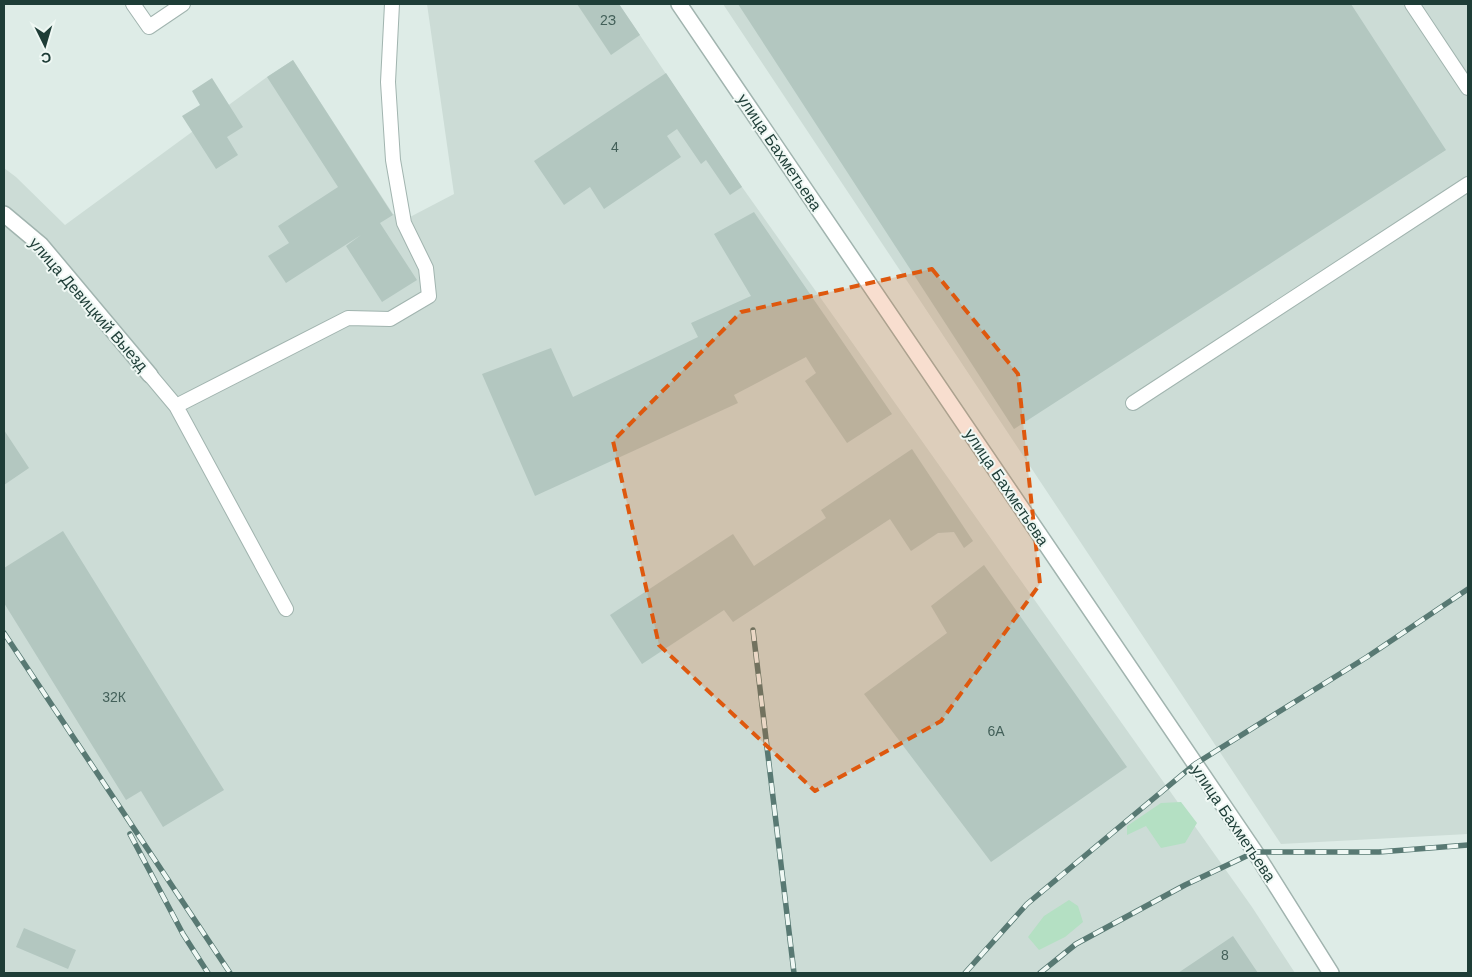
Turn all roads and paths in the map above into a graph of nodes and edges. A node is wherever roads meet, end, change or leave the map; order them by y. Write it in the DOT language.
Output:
graph roads {
  1 [pos="133,4"];
  2 [pos="184,4"];
  3 [pos="392,4"];
  4 [pos="679,4"];
  5 [pos="1412,4"];
  6 [pos="1468,88"];
  7 [pos="1468,184"];
  8 [pos="4,214"];
  9 [pos="150,375"];
  10 [pos="1133,404"];
  11 [pos="176,406"];
  12 [pos="286,609"];
  13 [pos="1331,973"];
  1 -- 2 [label="lane"];
  3 -- 11 [label="lane"];
  4 -- 13 [label="street, улица Бахметьева"];
  5 -- 6 [label="lane"];
  7 -- 10 [label="lane"];
  8 -- 9 [label="street, улица Девицкий Выезд"];
  9 -- 11 [label="lane"];
  11 -- 12 [label="lane"];
}
